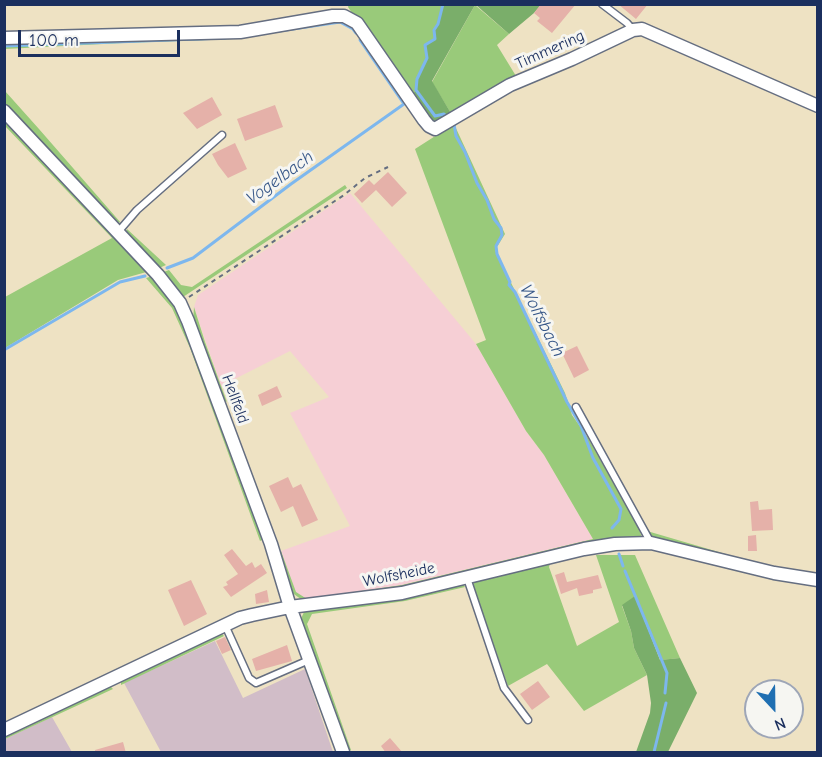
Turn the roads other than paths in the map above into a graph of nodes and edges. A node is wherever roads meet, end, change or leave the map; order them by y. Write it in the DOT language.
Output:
graph roads {
  1 [pos="602,4"];
  2 [pos="633,30"];
  3 [pos="4,38"];
  4 [pos="818,106"];
  5 [pos="4,111"];
  6 [pos="222,135"];
  7 [pos="118,232"];
  8 [pos="576,407"];
  9 [pos="651,543"];
  10 [pos="466,578"];
  11 [pos="818,580"];
  12 [pos="290,607"];
  13 [pos="225,625"];
  14 [pos="309,660"];
  15 [pos="528,720"];
  16 [pos="4,730"];
  17 [pos="343,753"];
  1 -- 2 [label="lane"];
  2 -- 3 [label="street, Timmering"];
  2 -- 4 [label="street"];
  5 -- 7 [label="street, Hellfeld"];
  6 -- 7 [label="lane"];
  7 -- 12 [label="street, Hellfeld"];
  8 -- 9 [label="lane"];
  9 -- 10 [label="street, Wolfsheide"];
  9 -- 11 [label="street, Wolfsheide"];
  10 -- 12 [label="street, Wolfsheide"];
  10 -- 15 [label="lane"];
  12 -- 13 [label="street, Wolfsheide"];
  12 -- 14 [label="street, Hellfeld"];
  13 -- 14 [label="lane"];
  13 -- 16 [label="street, Wolfsheide"];
  14 -- 17 [label="street, Hellfeld"];
}
